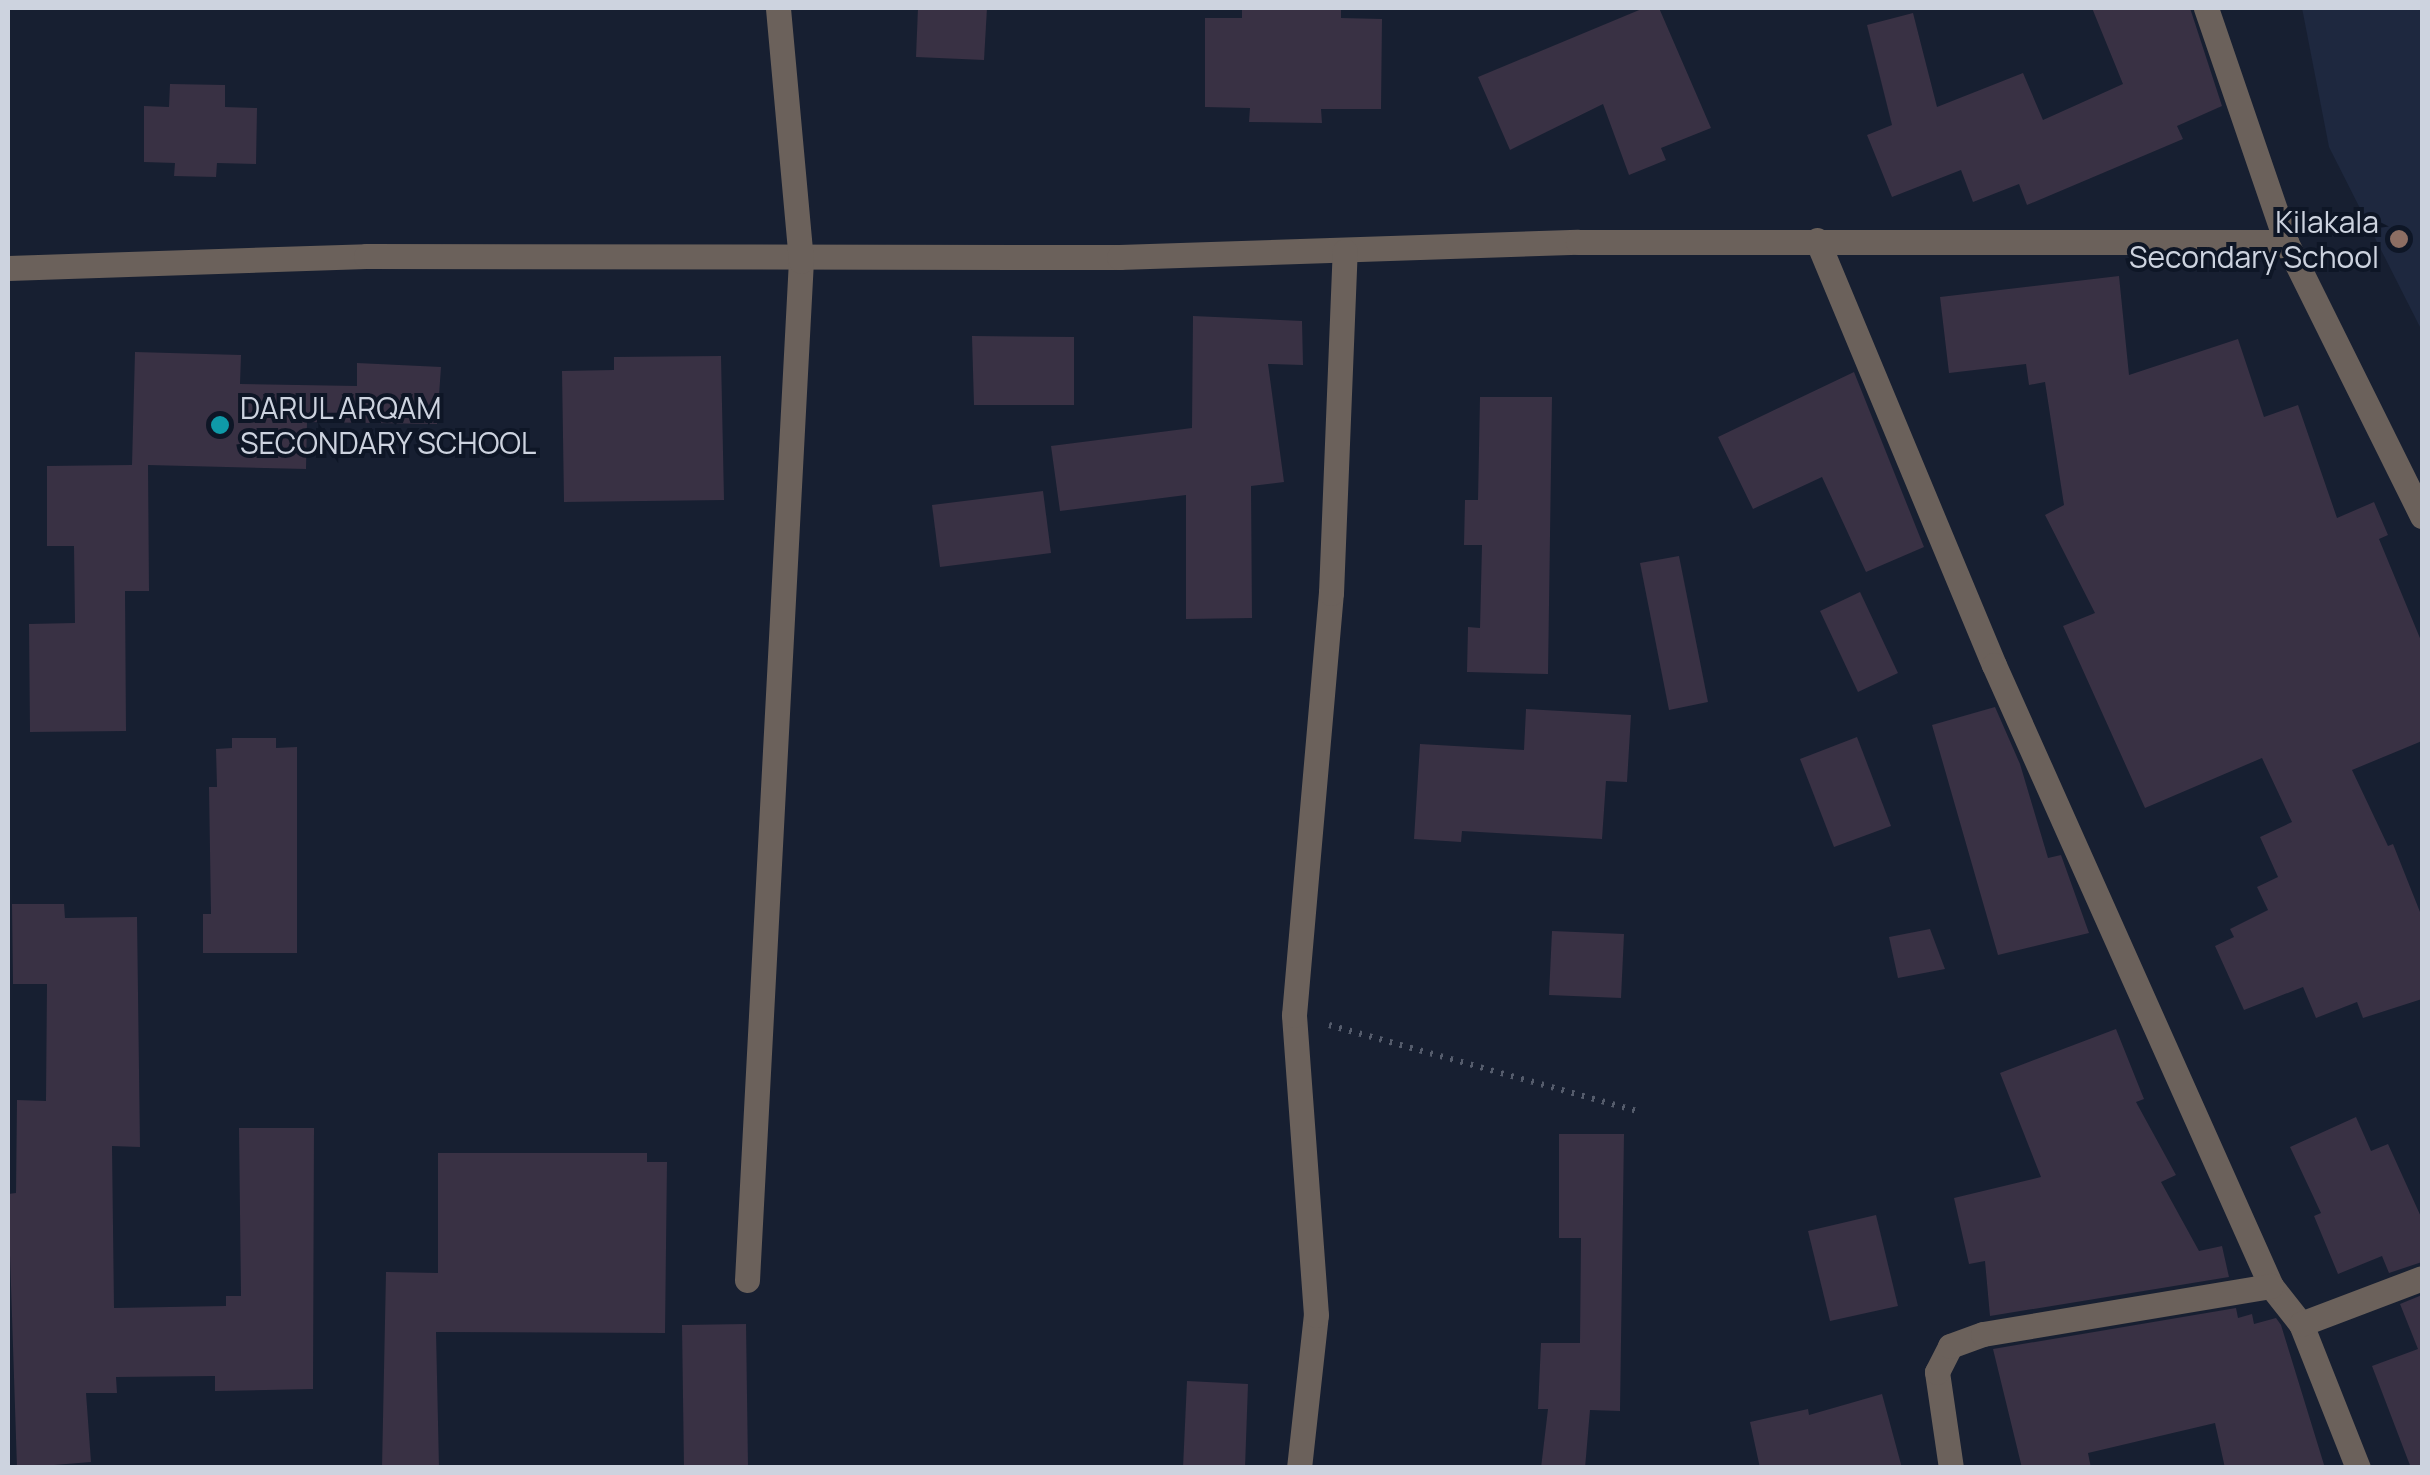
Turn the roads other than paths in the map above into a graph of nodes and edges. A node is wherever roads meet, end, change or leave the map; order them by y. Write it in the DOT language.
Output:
graph roads {
  1 [pos="778,8"];
  2 [pos="2206,8"];
  3 [pos="1817,240"];
  4 [pos="2286,242"];
  5 [pos="1345,252"];
  6 [pos="801,261"];
  7 [pos="8,268"];
  8 [pos="2422,516"];
  9 [pos="2422,1278"];
  10 [pos="747,1280"];
  11 [pos="2271,1286"];
  12 [pos="2301,1324"];
  13 [pos="1299,1468"];
  14 [pos="1951,1468"];
  15 [pos="2358,1468"];
  1 -- 6 [label="street"];
  2 -- 4 [label="street"];
  3 -- 4 [label="street"];
  3 -- 5 [label="street"];
  3 -- 11 [label="street"];
  4 -- 8 [label="street"];
  5 -- 6 [label="street"];
  5 -- 13 [label="street"];
  6 -- 7 [label="street"];
  6 -- 10 [label="street"];
  9 -- 12 [label="street"];
  11 -- 12 [label="street"];
  11 -- 14 [label="street"];
  12 -- 15 [label="street"];
}
